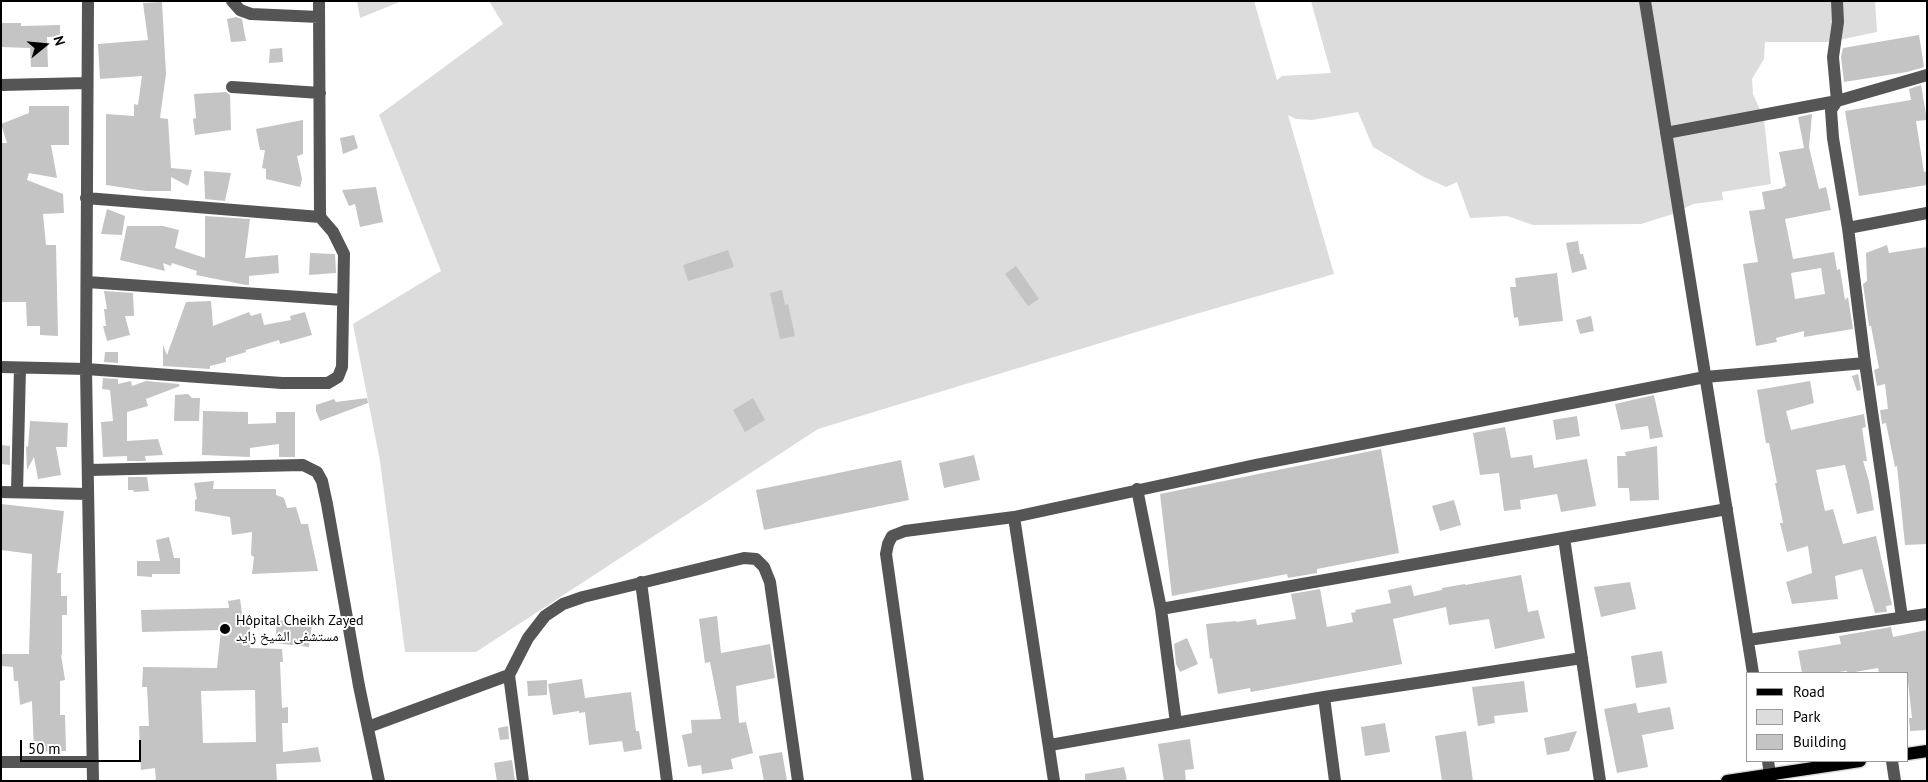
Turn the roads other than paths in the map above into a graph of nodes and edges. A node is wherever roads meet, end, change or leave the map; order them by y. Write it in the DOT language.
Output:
graph roads {
  1 [pos="88,1"];
  2 [pos="232,1"];
  3 [pos="319,1"];
  4 [pos="1645,1"];
  5 [pos="1837,1"];
  6 [pos="319,17"];
  7 [pos="1927,75"];
  8 [pos="87,83"];
  9 [pos="1,85"];
  10 [pos="232,87"];
  11 [pos="320,93"];
  12 [pos="1838,101"];
  13 [pos="1666,133"];
  14 [pos="86,198"];
  15 [pos="1927,213"];
  16 [pos="320,217"];
  17 [pos="1848,228"];
  18 [pos="87,282"];
  19 [pos="343,300"];
  20 [pos="1865,363"];
  21 [pos="1,367"];
  22 [pos="20,368"];
  23 [pos="86,370"];
  24 [pos="1705,377"];
  25 [pos="89,470"];
  26 [pos="1136,489"];
  27 [pos="1,492"];
  28 [pos="18,492"];
  29 [pos="88,494"];
  30 [pos="1727,509"];
  31 [pos="1014,517"];
  32 [pos="1564,538"];
  33 [pos="642,582"];
  34 [pos="1161,610"];
  35 [pos="1927,614"];
  36 [pos="1902,617"];
  37 [pos="1748,640"];
  38 [pos="1582,658"];
  39 [pos="1753,672"];
  40 [pos="509,675"];
  41 [pos="1324,697"];
  42 [pos="1176,723"];
  43 [pos="368,727"];
  44 [pos="1050,745"];
  45 [pos="1927,751"];
  46 [pos="1908,754"];
  47 [pos="1,762"];
  48 [pos="92,762"];
  49 [pos="1768,762"];
  50 [pos="1854,762"];
  51 [pos="1892,762"];
  52 [pos="1771,777"];
  53 [pos="92,781"];
  54 [pos="379,781"];
  55 [pos="523,781"];
  56 [pos="667,781"];
  57 [pos="798,781"];
  58 [pos="918,781"];
  59 [pos="1054,781"];
  60 [pos="1335,781"];
  61 [pos="1600,781"];
  62 [pos="1727,781"];
  63 [pos="1895,781"];
  1 -- 8 [label="street"];
  2 -- 6 [label="street"];
  3 -- 6 [label="street"];
  4 -- 13 [label="street"];
  5 -- 12 [label="street"];
  6 -- 11 [label="street"];
  7 -- 12 [label="street"];
  8 -- 9 [label="street"];
  8 -- 14 [label="street"];
  10 -- 11 [label="street"];
  11 -- 16 [label="street"];
  12 -- 13 [label="street"];
  12 -- 17 [label="street"];
  13 -- 24 [label="street"];
  14 -- 16 [label="street"];
  14 -- 18 [label="street"];
  15 -- 17 [label="street"];
  16 -- 19 [label="street"];
  17 -- 20 [label="street"];
  18 -- 19 [label="street"];
  18 -- 23 [label="street"];
  19 -- 23 [label="street"];
  20 -- 24 [label="street"];
  20 -- 36 [label="street"];
  21 -- 22 [label="street"];
  22 -- 23 [label="street"];
  22 -- 28 [label="street"];
  23 -- 25 [label="street"];
  24 -- 26 [label="street"];
  24 -- 30 [label="street"];
  25 -- 29 [label="street"];
  25 -- 43 [label="street"];
  26 -- 31 [label="street"];
  26 -- 34 [label="street"];
  27 -- 28 [label="street"];
  28 -- 29 [label="street"];
  29 -- 48 [label="street"];
  30 -- 32 [label="street"];
  30 -- 37 [label="street"];
  31 -- 44 [label="street"];
  31 -- 58 [label="street"];
  32 -- 34 [label="street"];
  32 -- 38 [label="street"];
  33 -- 40 [label="street"];
  33 -- 56 [label="street"];
  33 -- 57 [label="street"];
  34 -- 42 [label="street"];
  35 -- 36 [label="street"];
  36 -- 37 [label="street"];
  37 -- 39 [label="street"];
  38 -- 41 [label="street"];
  38 -- 61 [label="street"];
  40 -- 43 [label="street"];
  40 -- 55 [label="street"];
  41 -- 42 [label="street"];
  41 -- 60 [label="street"];
  42 -- 44 [label="street"];
  43 -- 54 [label="street"];
  44 -- 59 [label="street"];
  45 -- 46 [label="main road"];
  47 -- 48 [label="street"];
  48 -- 53 [label="street"];
  49 -- 52 [label="street"];
  50 -- 52 [label="main road"];
  51 -- 63 [label="street"];
  52 -- 62 [label="main road"];
}
